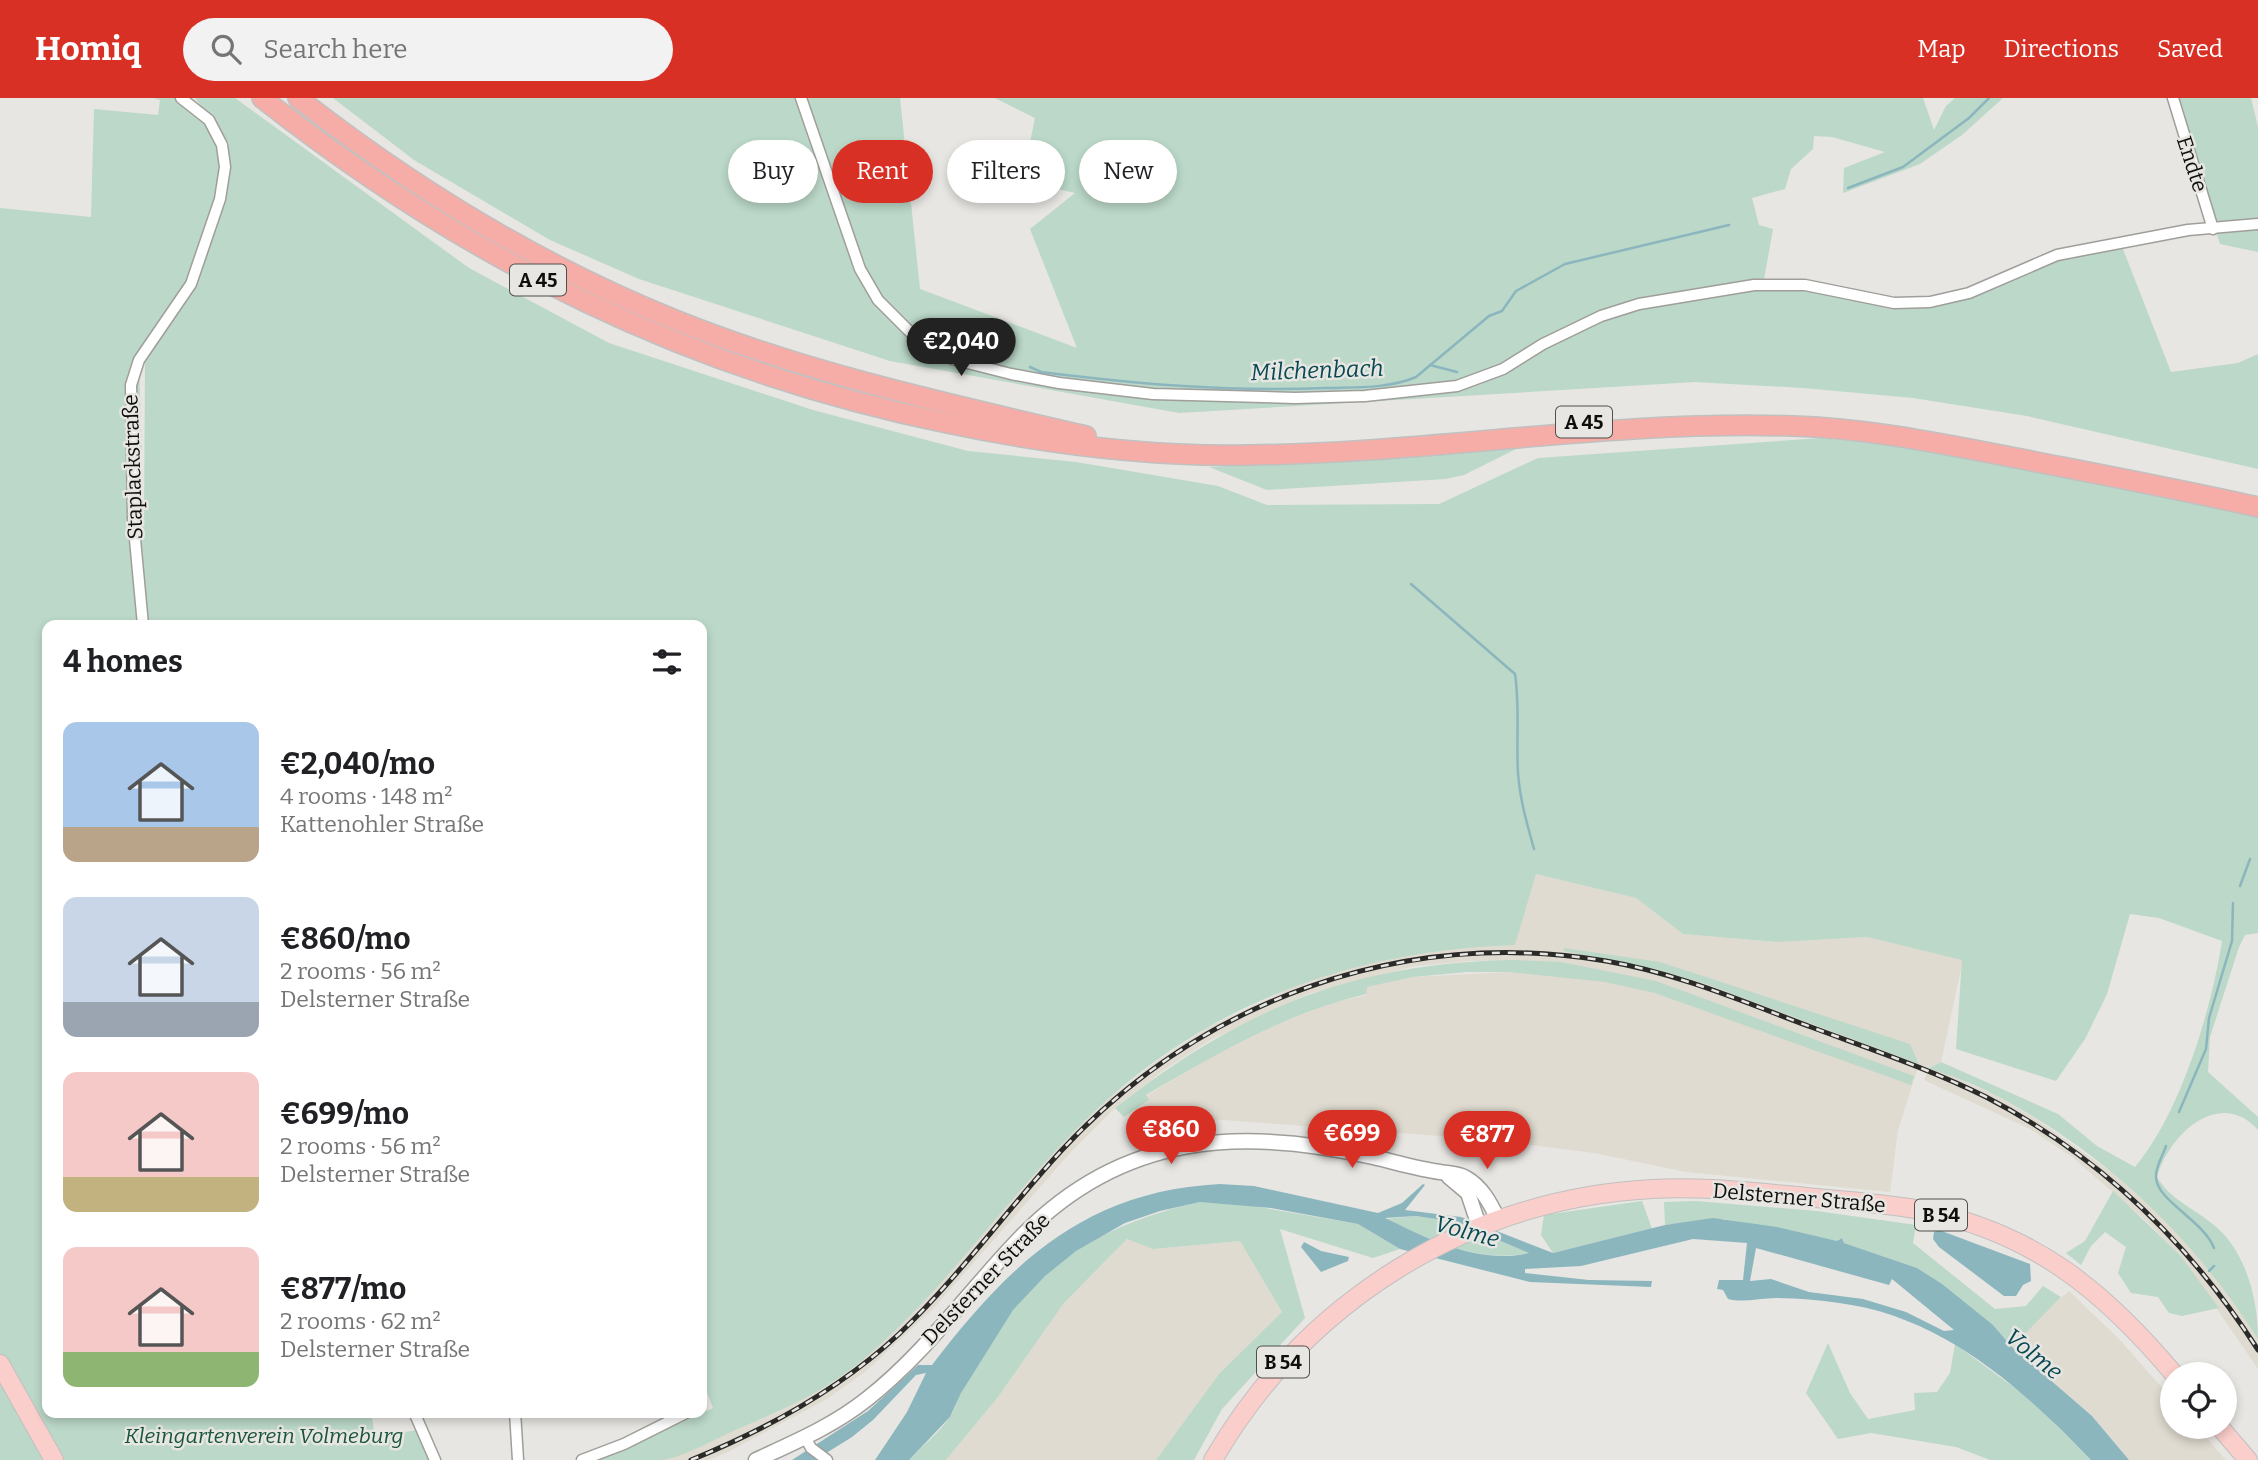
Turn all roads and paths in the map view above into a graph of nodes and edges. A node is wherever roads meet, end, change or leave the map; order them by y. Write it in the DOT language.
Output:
graph roads {
  1 [pos="181,98"];
  2 [pos="262,98"];
  3 [pos="298,98"];
  4 [pos="801,98"];
  5 [pos="2173,98"];
  6 [pos="2258,224"];
  7 [pos="2213,229"];
  8 [pos="997,425"];
  9 [pos="2256,502"];
  10 [pos="143,620"];
  11 [pos="1442,1173"];
  12 [pos="1497,1219"];
  13 [pos="1479,1226"];
  14 [pos="2163,1362"];
  15 [pos="0,1364"];
  16 [pos="417,1418"];
  17 [pos="515,1418"];
  18 [pos="676,1418"];
  19 [pos="2230,1439"];
  20 [pos="808,1442"];
  21 [pos="826,1459"];
  22 [pos="54,1460"];
  23 [pos="435,1460"];
  24 [pos="518,1460"];
  25 [pos="582,1460"];
  26 [pos="756,1460"];
  27 [pos="1213,1460"];
  28 [pos="2248,1460"];
  1 -- 10 [label="street, Staplackstraße"];
  2 -- 8 [label="highway, A 45"];
  3 -- 8 [label="highway, A 45"];
  4 -- 7 [label="street"];
  5 -- 7 [label="street, Endte"];
  6 -- 7 [label="street"];
  8 -- 9 [label="highway, A 45"];
  11 -- 12 [label="street, Delsterner Straße"];
  11 -- 13 [label="street, Delsterner Straße"];
  11 -- 20 [label="street, Delsterner Straße"];
  12 -- 13 [label="main road, Delsterner Straße / B 54"];
  12 -- 14 [label="main road, Delsterner Straße / B 54"];
  13 -- 27 [label="main road, B 54"];
  15 -- 22 [label="main road"];
  16 -- 23 [label="street"];
  17 -- 24 [label="street"];
  18 -- 25 [label="street"];
  19 -- 28 [label="main road"];
  20 -- 21 [label="street"];
  20 -- 26 [label="street, Delsterner Straße"];
}
